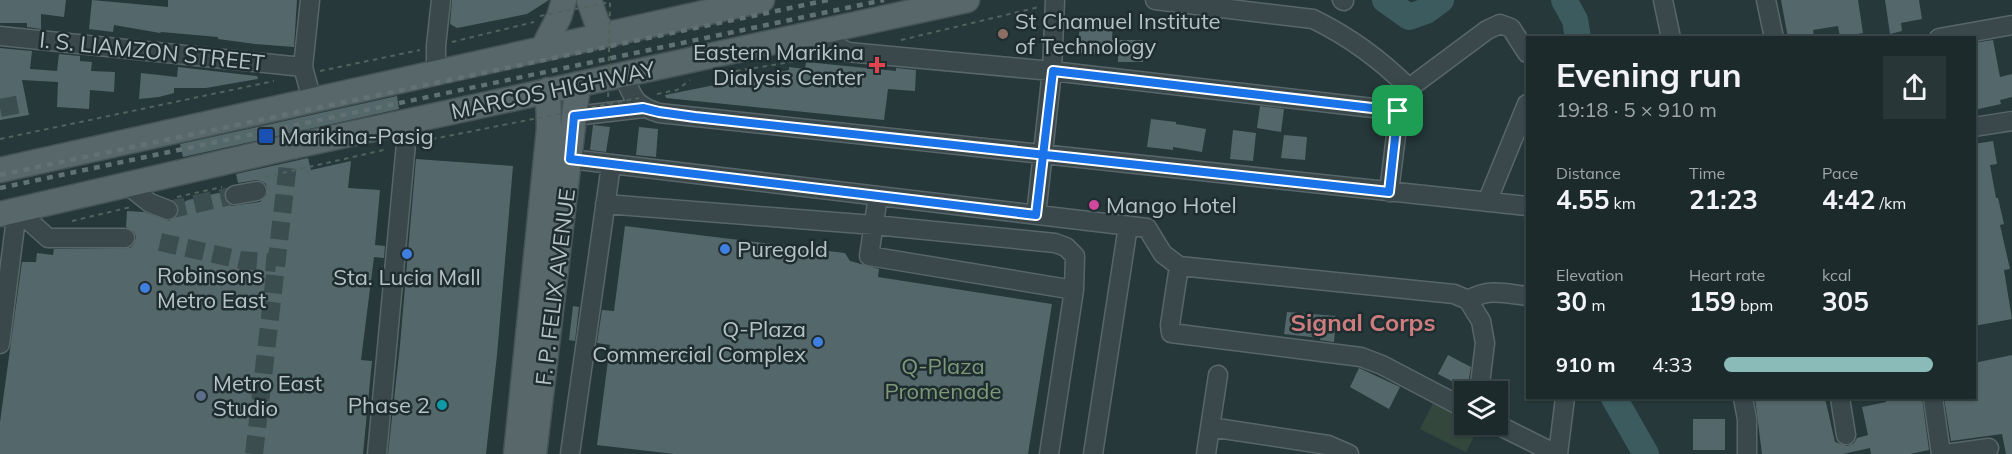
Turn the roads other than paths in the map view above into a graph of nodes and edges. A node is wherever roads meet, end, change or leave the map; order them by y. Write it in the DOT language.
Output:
graph roads {
  1 [pos="310,0"];
  2 [pos="441,0"];
  3 [pos="564,0"];
  4 [pos="589,0"];
  5 [pos="762,0"];
  6 [pos="967,0"];
  7 [pos="1055,0"];
  8 [pos="1155,0"];
  9 [pos="1663,0"];
  10 [pos="1766,0"];
  11 [pos="708,6"];
  12 [pos="2012,25"];
  13 [pos="813,34"];
  14 [pos="605,35"];
  15 [pos="0,36"];
  16 [pos="1671,36"];
  17 [pos="1774,36"];
  18 [pos="1950,36"];
  19 [pos="543,48"];
  20 [pos="1526,52"];
  21 [pos="303,67"];
  22 [pos="1053,71"];
  23 [pos="436,72"];
  24 [pos="622,74"];
  25 [pos="578,84"];
  26 [pos="1408,88"];
  27 [pos="548,90"];
  28 [pos="312,100"];
  29 [pos="644,101"];
  30 [pos="1526,106"];
  31 [pos="1398,111"];
  32 [pos="583,115"];
  33 [pos="2012,121"];
  34 [pos="408,122"];
  35 [pos="1976,127"];
  36 [pos="549,129"];
  37 [pos="1043,154"];
  38 [pos="570,159"];
  39 [pos="611,165"];
  40 [pos="0,170"];
  41 [pos="126,184"];
  42 [pos="257,191"];
  43 [pos="842,192"];
  44 [pos="1389,192"];
  45 [pos="235,195"];
  46 [pos="878,196"];
  47 [pos="1487,202"];
  48 [pos="605,204"];
  49 [pos="1526,206"];
  50 [pos="168,210"];
  51 [pos="8,212"];
  52 [pos="1036,215"];
  53 [pos="836,223"];
  54 [pos="874,225"];
  55 [pos="1128,226"];
  56 [pos="125,238"];
  57 [pos="1179,266"];
  58 [pos="1074,290"];
  59 [pos="1526,296"];
  60 [pos="1468,300"];
  61 [pos="0,344"];
  62 [pos="1218,375"];
  63 [pos="1480,381"];
  64 [pos="1565,399"];
  65 [pos="1743,399"];
  66 [pos="1840,399"];
  67 [pos="1933,399"];
  68 [pos="1454,403"];
  69 [pos="1210,427"];
  70 [pos="1508,430"];
  71 [pos="1846,435"];
  72 [pos="1989,448"];
  73 [pos="377,454"];
  74 [pos="516,454"];
  75 [pos="534,454"];
  76 [pos="570,454"];
  77 [pos="1049,454"];
  78 [pos="1093,454"];
  79 [pos="1206,454"];
  80 [pos="1348,454"];
  81 [pos="1557,454"];
  82 [pos="1748,454"];
  83 [pos="1943,454"];
  1 -- 21 [label="street"];
  2 -- 23 [label="street"];
  3 -- 19 [label="main road"];
  4 -- 14 [label="main road"];
  5 -- 11 [label="main road, MARCOS HIGHWAY"];
  6 -- 13 [label="main road, MARCOS HIGHWAY"];
  7 -- 22 [label="street"];
  8 -- 26 [label="street"];
  9 -- 16 [label="street"];
  10 -- 17 [label="street"];
  11 -- 14 [label="main road, MARCOS HIGHWAY"];
  12 -- 18 [label="street"];
  13 -- 22 [label="street"];
  13 -- 24 [label="main road, MARCOS HIGHWAY"];
  14 -- 19 [label="main road, MARCOS HIGHWAY"];
  15 -- 21 [label="street, I. S. LIAMZON STREET"];
  19 -- 23 [label="main road, MARCOS HIGHWAY"];
  20 -- 26 [label="street"];
  21 -- 28 [label="street"];
  22 -- 31 [label="street"];
  22 -- 37 [label="street"];
  23 -- 28 [label="main road, MARCOS HIGHWAY"];
  24 -- 25 [label="main road, MARCOS HIGHWAY"];
  24 -- 29 [label="street"];
  25 -- 27 [label="main road, MARCOS HIGHWAY"];
  25 -- 32 [label="main road, F. P. FELIX AVENUE"];
  26 -- 31 [label="street"];
  27 -- 34 [label="main road, MARCOS HIGHWAY"];
  27 -- 36 [label="main road, F. P. FELIX AVENUE"];
  28 -- 40 [label="main road, MARCOS HIGHWAY"];
  29 -- 32 [label="street"];
  29 -- 37 [label="street"];
  30 -- 47 [label="street"];
  31 -- 44 [label="street"];
  32 -- 36 [label="main road"];
  32 -- 38 [label="main road, F. P. FELIX AVENUE"];
  33 -- 35 [label="street"];
  34 -- 41 [label="main road, MARCOS HIGHWAY"];
  34 -- 73 [label="street"];
  36 -- 74 [label="main road, F. P. FELIX AVENUE"];
  37 -- 44 [label="street"];
  37 -- 52 [label="street"];
  38 -- 39 [label="street"];
  38 -- 75 [label="main road, F. P. FELIX AVENUE"];
  39 -- 43 [label="street"];
  39 -- 48 [label="street"];
  41 -- 50 [label="street"];
  41 -- 51 [label="main road, MARCOS HIGHWAY"];
  42 -- 45 [label="street"];
  43 -- 46 [label="street"];
  43 -- 53 [label="street"];
  44 -- 47 [label="street"];
  46 -- 52 [label="street"];
  46 -- 54 [label="street"];
  47 -- 49 [label="street"];
  48 -- 53 [label="street"];
  48 -- 76 [label="street"];
  51 -- 56 [label="street"];
  51 -- 61 [label="street"];
  52 -- 55 [label="street"];
  53 -- 54 [label="street"];
  54 -- 58 [label="street"];
  54 -- 58 [label="street"];
  55 -- 57 [label="street"];
  55 -- 78 [label="street"];
  57 -- 60 [label="street"];
  57 -- 68 [label="street"];
  58 -- 77 [label="street"];
  59 -- 60 [label="street"];
  60 -- 63 [label="street"];
  62 -- 69 [label="street"];
  64 -- 81 [label="street"];
  65 -- 82 [label="street"];
  66 -- 71 [label="street"];
  67 -- 83 [label="street"];
  69 -- 79 [label="street"];
  69 -- 80 [label="street"];
  70 -- 81 [label="street"];
  72 -- 83 [label="street"];
}
